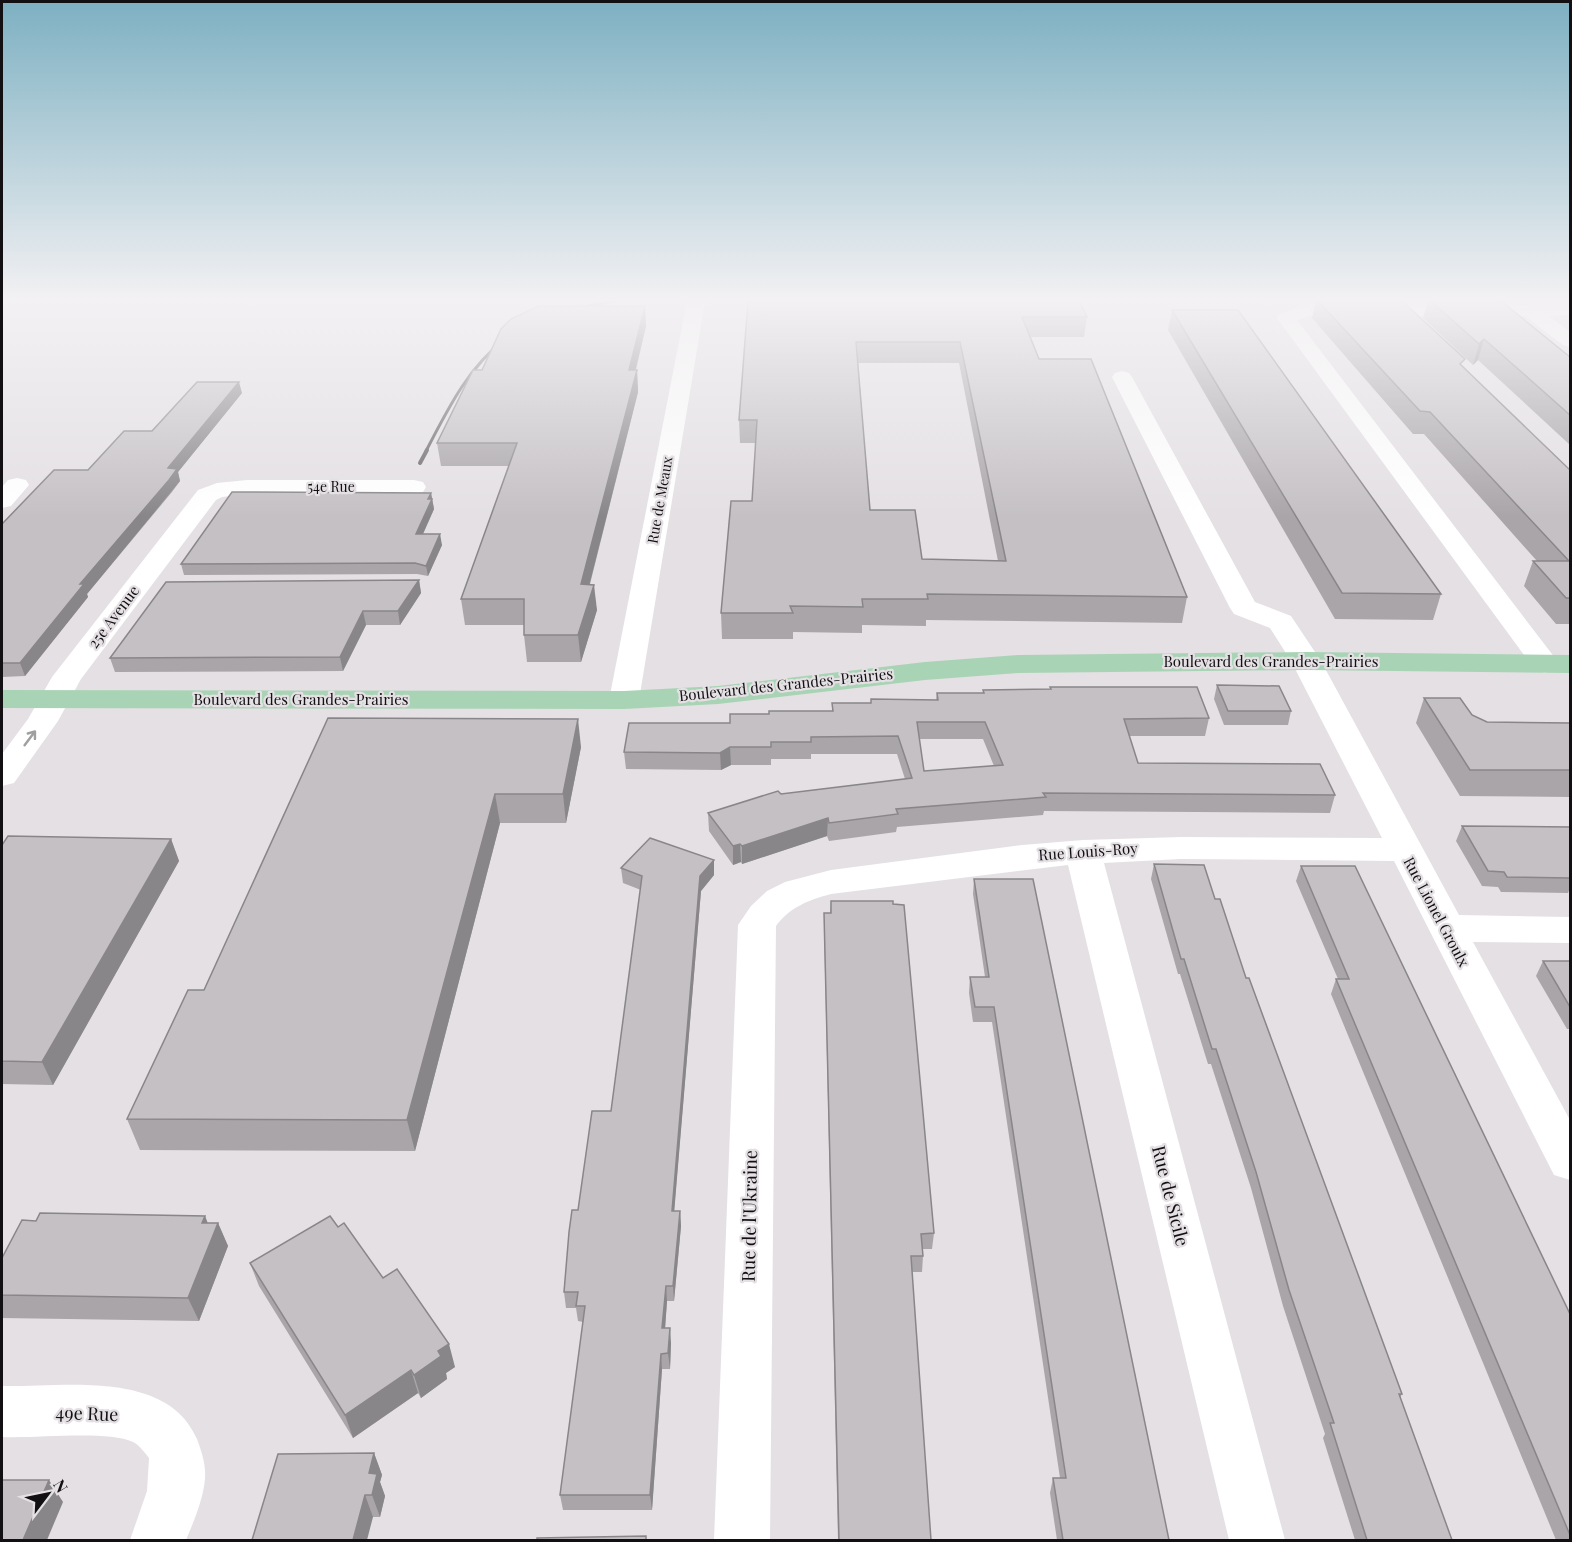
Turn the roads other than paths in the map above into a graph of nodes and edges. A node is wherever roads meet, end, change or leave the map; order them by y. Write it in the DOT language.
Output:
graph roads {
  1 [pos="683,373"];
  2 [pos="1329,373"];
  3 [pos="1122,377"];
  4 [pos="247,487"];
  5 [pos="414,488"];
  6 [pos="138,585"];
  7 [pos="172,585"];
  8 [pos="1306,661"];
  9 [pos="1558,664"];
  10 [pos="2,699"];
  11 [pos="56,699"];
  12 [pos="624,700"];
  13 [pos="2,776"];
  14 [pos="1403,850"];
  15 [pos="1083,852"];
  16 [pos="777,899"];
  17 [pos="1444,928"];
  18 [pos="1570,930"];
  19 [pos="1570,1162"];
  20 [pos="2,1412"];
  21 [pos="159,1540"];
  22 [pos="742,1540"];
  23 [pos="1257,1540"];
  1 -- 12 [label="street, Rue de Meaux"];
  2 -- 9 [label="street"];
  3 -- 8 [label="street, Rue Lionel Groulx"];
  4 -- 5 [label="street, 54e Rue"];
  4 -- 6 [label="street, 25e Avenue"];
  6 -- 7 [label="street"];
  6 -- 11 [label="street, 25e Avenue"];
  8 -- 9 [label="main road, Boulevard des Grandes-Prairies"];
  8 -- 12 [label="main road, Boulevard des Grandes-Prairies"];
  8 -- 14 [label="street, Rue Lionel Groulx"];
  10 -- 11 [label="main road, Boulevard des Grandes-Prairies"];
  11 -- 12 [label="main road, Boulevard des Grandes-Prairies"];
  13 -- 11 [label="street, 25e Avenue, one-way"];
  14 -- 15 [label="street, Rue Louis-Roy"];
  14 -- 17 [label="street, Rue Lionel Groulx"];
  15 -- 16 [label="street, Rue Louis-Roy"];
  15 -- 23 [label="street, Rue de Sicile"];
  16 -- 22 [label="street, Rue de l'Ukraine"];
  17 -- 18 [label="street"];
  17 -- 19 [label="street, Rue Lionel Groulx"];
  20 -- 21 [label="street, 49e Rue"];
}
